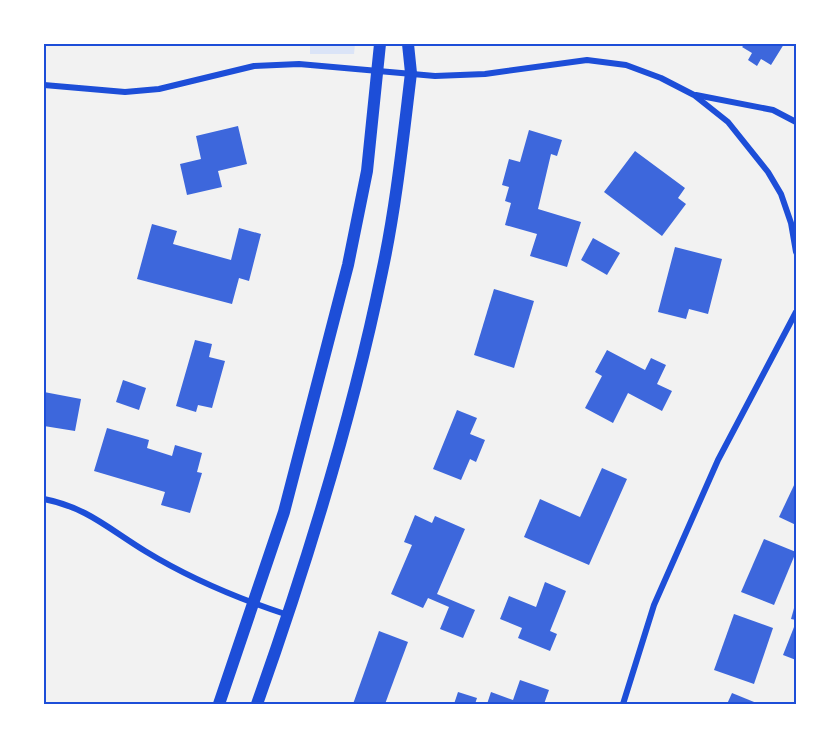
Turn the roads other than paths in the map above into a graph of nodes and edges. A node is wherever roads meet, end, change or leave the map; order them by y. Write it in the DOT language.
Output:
graph roads {
  1 [pos="380,44"];
  2 [pos="408,44"];
  3 [pos="377,71"];
  4 [pos="411,73"];
  5 [pos="44,85"];
  6 [pos="694,95"];
  7 [pos="796,122"];
  8 [pos="796,252"];
  9 [pos="796,312"];
  10 [pos="44,499"];
  11 [pos="255,604"];
  12 [pos="288,615"];
  13 [pos="219,705"];
  14 [pos="257,705"];
  15 [pos="623,705"];
  1 -- 3 [label="main road"];
  2 -- 4 [label="main road"];
  3 -- 4 [label="street"];
  3 -- 5 [label="street"];
  3 -- 11 [label="main road"];
  4 -- 6 [label="street"];
  4 -- 12 [label="main road"];
  6 -- 7 [label="street"];
  6 -- 8 [label="street"];
  9 -- 15 [label="street"];
  10 -- 11 [label="street"];
  11 -- 12 [label="street"];
  11 -- 13 [label="main road"];
  12 -- 14 [label="main road"];
}
